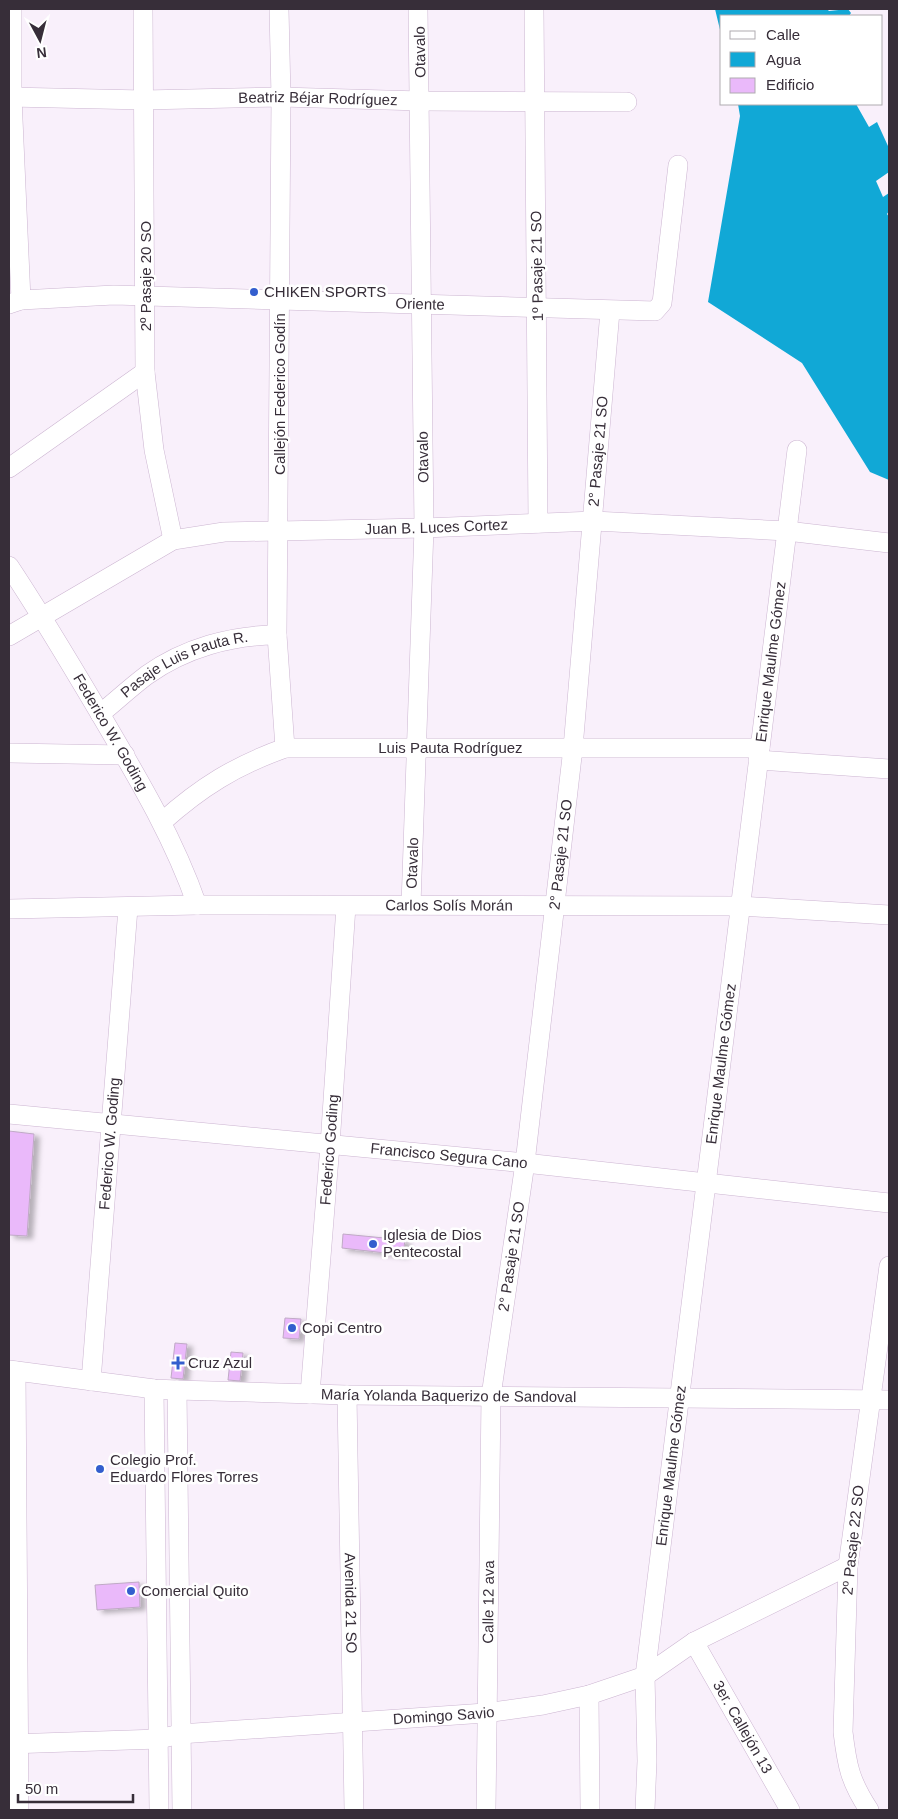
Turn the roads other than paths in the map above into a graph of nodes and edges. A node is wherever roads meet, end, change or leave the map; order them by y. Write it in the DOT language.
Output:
graph roads {
  1 [pos="12,9"];
  2 [pos="143,9"];
  3 [pos="279,9"];
  4 [pos="418,9"];
  5 [pos="534,9"];
  6 [pos="10,97"];
  7 [pos="281,97"];
  8 [pos="144,100"];
  9 [pos="421,102"];
  10 [pos="534,102"];
  11 [pos="627,102"];
  12 [pos="678,165"];
  13 [pos="14,200"];
  14 [pos="146,296"];
  15 [pos="280,300"];
  16 [pos="15,302"];
  17 [pos="420,305"];
  18 [pos="537,309"];
  19 [pos="610,311"];
  20 [pos="145,372"];
  21 [pos="797,450"];
  22 [pos="9,468"];
  23 [pos="594,521"];
  24 [pos="538,523"];
  25 [pos="424,528"];
  26 [pos="279,530"];
  27 [pos="787,531"];
  28 [pos="173,540"];
  29 [pos="889,543"];
  30 [pos="9,566"];
  31 [pos="42,616"];
  32 [pos="278,635"];
  33 [pos="9,636"];
  34 [pos="100,714"];
  35 [pos="418,747"];
  36 [pos="285,748"];
  37 [pos="573,748"];
  38 [pos="9,753"];
  39 [pos="759,754"];
  40 [pos="125,755"];
  41 [pos="889,769"];
  42 [pos="162,822"];
  43 [pos="197,905"];
  44 [pos="554,905"];
  45 [pos="346,906"];
  46 [pos="411,906"];
  47 [pos="740,906"];
  48 [pos="128,908"];
  49 [pos="9,909"];
  50 [pos="889,915"];
  51 [pos="9,1114"];
  52 [pos="112,1123"];
  53 [pos="330,1145"];
  54 [pos="525,1163"];
  55 [pos="706,1182"];
  56 [pos="889,1203"];
  57 [pos="889,1266"];
  58 [pos="13,1371"];
  59 [pos="91,1381"];
  60 [pos="154,1389"];
  61 [pos="177,1390"];
  62 [pos="310,1394"];
  63 [pos="347,1395"];
  64 [pos="491,1396"];
  65 [pos="679,1399"];
  66 [pos="870,1400"];
  67 [pos="889,1400"];
  68 [pos="848,1566"];
  69 [pos="694,1642"];
  70 [pos="645,1676"];
  71 [pos="589,1695"];
  72 [pos="485,1714"];
  73 [pos="353,1722"];
  74 [pos="180,1734"];
  75 [pos="159,1739"];
  76 [pos="14,1744"];
  77 [pos="785,1807"];
  78 [pos="19,1810"];
  79 [pos="159,1810"];
  80 [pos="182,1810"];
  81 [pos="354,1810"];
  82 [pos="486,1810"];
  83 [pos="590,1810"];
  84 [pos="645,1810"];
  85 [pos="869,1810"];
  1 -- 6 [label="street"];
  2 -- 8 [label="street, 2º Pasaje 20 SO"];
  3 -- 7 [label="street, Callejón Federico Godín"];
  4 -- 9 [label="street, Otavalo"];
  5 -- 10 [label="street, 1º Pasaje 21 SO"];
  6 -- 8 [label="street, Beatriz Béjar Rodríguez"];
  6 -- 13 [label="street"];
  7 -- 8 [label="street, Beatriz Béjar Rodríguez"];
  7 -- 9 [label="street, Beatriz Béjar Rodríguez"];
  7 -- 15 [label="street, Callejón Federico Godín"];
  8 -- 14 [label="street, 2º Pasaje 20 SO"];
  9 -- 10 [label="street, Beatriz Béjar Rodríguez"];
  9 -- 17 [label="street, Otavalo"];
  10 -- 11 [label="street, Beatriz Béjar Rodríguez"];
  10 -- 18 [label="street, 1º Pasaje 21 SO"];
  12 -- 19 [label="street, Oriente"];
  13 -- 16 [label="street"];
  14 -- 15 [label="street, Oriente"];
  14 -- 16 [label="street, Oriente"];
  14 -- 20 [label="street, 2º Pasaje 20 SO"];
  15 -- 17 [label="street, Oriente"];
  15 -- 26 [label="street, Callejón Federico Godín"];
  17 -- 18 [label="street, Oriente"];
  17 -- 25 [label="street, Otavalo"];
  18 -- 19 [label="street, Oriente"];
  18 -- 24 [label="street, 1º Pasaje 21 SO"];
  19 -- 23 [label="street, 2° Pasaje 21 SO"];
  20 -- 22 [label="street"];
  20 -- 28 [label="street, 2º Pasaje 20 SO"];
  21 -- 27 [label="street, Enrique Maulme Gómez"];
  23 -- 24 [label="street, Juan B. Luces Cortez"];
  23 -- 27 [label="street, Juan B. Luces Cortez"];
  23 -- 37 [label="street, 2° Pasaje 21 SO"];
  24 -- 25 [label="street, Juan B. Luces Cortez"];
  25 -- 26 [label="street, Juan B. Luces Cortez"];
  25 -- 35 [label="street, Otavalo"];
  26 -- 28 [label="street, Juan B. Luces Cortez"];
  26 -- 32 [label="street, Callejón Federico Godín"];
  27 -- 29 [label="street, Juan B. Luces Cortez"];
  27 -- 39 [label="street, Enrique Maulme Gómez"];
  28 -- 31 [label="street, Juan B. Luces Cortez"];
  30 -- 31 [label="street, Federico W. Goding"];
  31 -- 33 [label="street, Juan B. Luces Cortez"];
  31 -- 34 [label="street, Federico W. Goding"];
  32 -- 34 [label="street, Pasaje Luis Pauta R."];
  32 -- 36 [label="street, Callejón Federico Godín"];
  34 -- 40 [label="street, Federico W. Goding"];
  35 -- 36 [label="street, Luis Pauta Rodríguez"];
  35 -- 37 [label="street, Luis Pauta Rodríguez"];
  35 -- 46 [label="street, Otavalo"];
  36 -- 42 [label="street, Luis Pauta Rodríguez"];
  37 -- 39 [label="street, Luis Pauta Rodríguez"];
  37 -- 44 [label="street, 2° Pasaje 21 SO"];
  38 -- 40 [label="street"];
  39 -- 41 [label="street, Luis Pauta Rodríguez"];
  39 -- 47 [label="street, Enrique Maulme Gómez"];
  40 -- 42 [label="street, Federico W. Goding"];
  42 -- 43 [label="street, Federico W. Goding"];
  43 -- 45 [label="street, Carlos Solís Morán"];
  43 -- 48 [label="street, Carlos Solís Morán"];
  44 -- 46 [label="street, Carlos Solís Morán"];
  44 -- 47 [label="street, Carlos Solís Morán"];
  44 -- 54 [label="street, 2° Pasaje 21 SO"];
  45 -- 46 [label="street, Carlos Solís Morán"];
  45 -- 53 [label="street, Federico Goding"];
  47 -- 50 [label="street, Carlos Solís Morán"];
  47 -- 55 [label="street, Enrique Maulme Gómez"];
  48 -- 49 [label="street, Carlos Solís Morán"];
  48 -- 52 [label="street, Federico W. Goding"];
  51 -- 52 [label="street, Francisco Segura Cano"];
  52 -- 53 [label="street, Francisco Segura Cano"];
  52 -- 59 [label="street, Federico W. Goding"];
  53 -- 54 [label="street, Francisco Segura Cano"];
  53 -- 62 [label="street, Federico Goding"];
  54 -- 55 [label="street, Francisco Segura Cano"];
  54 -- 64 [label="street, 2° Pasaje 21 SO"];
  55 -- 56 [label="street, Francisco Segura Cano"];
  55 -- 65 [label="street, Enrique Maulme Gómez"];
  57 -- 66 [label="street, 2º Pasaje 22 SO"];
  58 -- 59 [label="street, María Yolanda Baquerizo de Sandoval"];
  58 -- 76 [label="street"];
  59 -- 60 [label="street, María Yolanda Baquerizo de Sandoval"];
  60 -- 61 [label="street, María Yolanda Baquerizo de Sandoval"];
  60 -- 75 [label="street"];
  61 -- 62 [label="street, María Yolanda Baquerizo de Sandoval"];
  61 -- 74 [label="street"];
  62 -- 63 [label="street, María Yolanda Baquerizo de Sandoval"];
  63 -- 64 [label="street, María Yolanda Baquerizo de Sandoval"];
  63 -- 73 [label="street, Avenida 21 SO"];
  64 -- 65 [label="street, María Yolanda Baquerizo de Sandoval"];
  64 -- 72 [label="street, Calle 12 ava"];
  65 -- 66 [label="street, María Yolanda Baquerizo de Sandoval"];
  65 -- 70 [label="street, Enrique Maulme Gómez"];
  66 -- 67 [label="street, María Yolanda Baquerizo de Sandoval"];
  66 -- 68 [label="street, 2º Pasaje 22 SO"];
  68 -- 69 [label="street, Domingo Savio"];
  68 -- 85 [label="street, 2º Pasaje 22 SO"];
  69 -- 70 [label="street, Domingo Savio"];
  69 -- 77 [label="street, 3er. Callejón 13"];
  70 -- 71 [label="street, Domingo Savio"];
  70 -- 84 [label="street, Enrique Maulme Gómez"];
  71 -- 72 [label="street, Domingo Savio"];
  71 -- 83 [label="street"];
  72 -- 73 [label="street, Domingo Savio"];
  72 -- 82 [label="street, Calle 12 ava"];
  73 -- 74 [label="street, Domingo Savio"];
  73 -- 81 [label="street, Avenida 21 SO"];
  74 -- 75 [label="street, Domingo Savio"];
  74 -- 80 [label="street"];
  75 -- 76 [label="street, Domingo Savio"];
  75 -- 79 [label="street"];
  76 -- 78 [label="street"];
}
